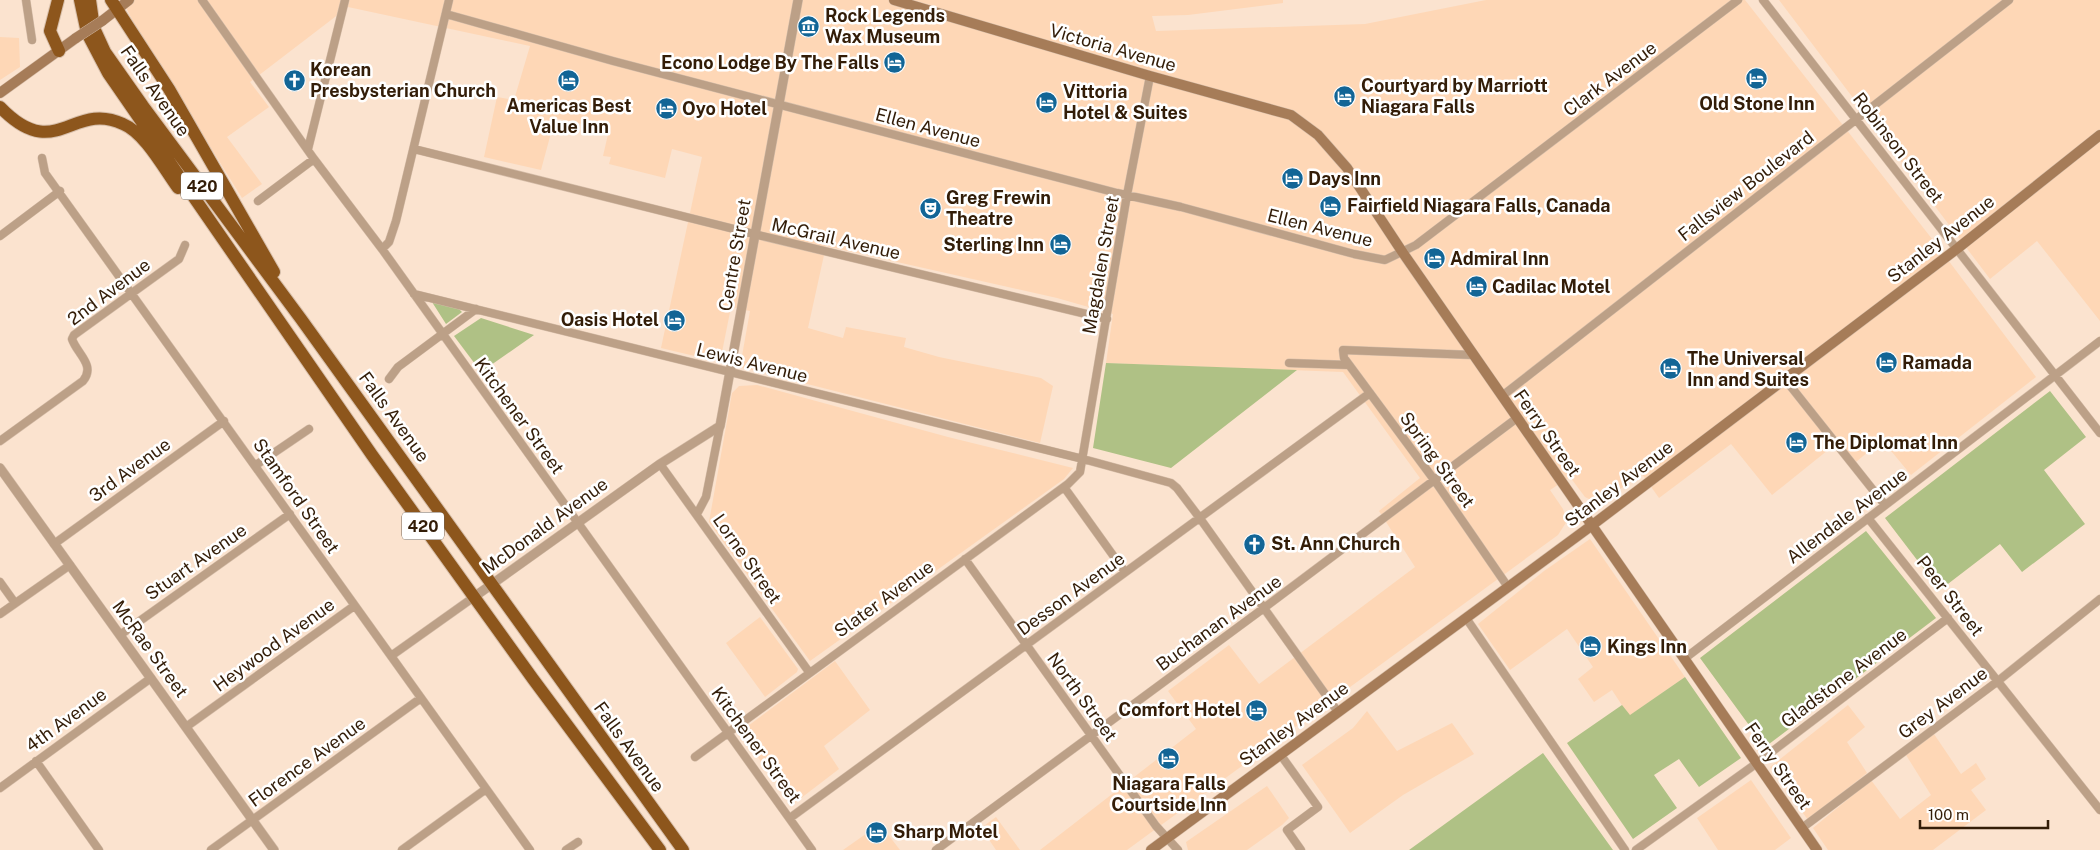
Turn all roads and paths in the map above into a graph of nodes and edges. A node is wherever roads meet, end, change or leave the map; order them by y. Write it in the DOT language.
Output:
graph roads {
  1 [pos="26,0"];
  2 [pos="58,0"];
  3 [pos="80,0"];
  4 [pos="90,0"];
  5 [pos="129,0"];
  6 [pos="202,0"];
  7 [pos="345,0"];
  8 [pos="449,0"];
  9 [pos="798,0"];
  10 [pos="894,0"];
  11 [pos="1738,0"];
  12 [pos="1763,0"];
  13 [pos="2009,0"];
  14 [pos="113,5"];
  15 [pos="446,14"];
  16 [pos="32,40"];
  17 [pos="59,51"];
  18 [pos="1150,76"];
  19 [pos="0,93"];
  20 [pos="779,103"];
  21 [pos="0,107"];
  22 [pos="1856,120"];
  23 [pos="1318,135"];
  24 [pos="2100,135"];
  25 [pos="308,149"];
  26 [pos="414,149"];
  27 [pos="42,158"];
  28 [pos="314,159"];
  29 [pos="60,191"];
  30 [pos="1127,195"];
  31 [pos="258,201"];
  32 [pos="755,235"];
  33 [pos="0,236"];
  34 [pos="185,245"];
  35 [pos="230,248"];
  36 [pos="1958,248"];
  37 [pos="382,249"];
  38 [pos="1403,253"];
  39 [pos="132,292"];
  40 [pos="414,294"];
  41 [pos="476,309"];
  42 [pos="301,319"];
  43 [pos="1107,319"];
  44 [pos="442,334"];
  45 [pos="2100,341"];
  46 [pos="1473,355"];
  47 [pos="1290,363"];
  48 [pos="1349,365"];
  49 [pos="729,373"];
  50 [pos="2055,376"];
  51 [pos="1784,378"];
  52 [pos="389,379"];
  53 [pos="1370,393"];
  54 [pos="1502,396"];
  55 [pos="1517,418"];
  56 [pos="224,421"];
  57 [pos="720,426"];
  58 [pos="309,429"];
  59 [pos="2100,433"];
  60 [pos="0,441"];
  61 [pos="1083,459"];
  62 [pos="660,464"];
  63 [pos="256,466"];
  64 [pos="0,468"];
  65 [pos="1435,481"];
  66 [pos="1064,487"];
  67 [pos="1885,506"];
  68 [pos="290,514"];
  69 [pos="697,514"];
  70 [pos="1199,518"];
  71 [pos="1868,518"];
  72 [pos="577,523"];
  73 [pos="1591,526"];
  74 [pos="54,544"];
  75 [pos="965,559"];
  76 [pos="70,565"];
  77 [pos="1126,572"];
  78 [pos="0,582"];
  79 [pos="492,584"];
  80 [pos="1508,586"];
  81 [pos="474,597"];
  82 [pos="2100,599"];
  83 [pos="15,603"];
  84 [pos="354,606"];
  85 [pos="1264,608"];
  86 [pos="0,614"];
  87 [pos="1466,618"];
  88 [pos="1948,618"];
  89 [pos="120,635"];
  90 [pos="1026,645"];
  91 [pos="391,656"];
  92 [pos="1684,659"];
  93 [pos="809,672"];
  94 [pos="151,678"];
  95 [pos="1998,681"];
  96 [pos="420,698"];
  97 [pos="1338,712"];
  98 [pos="186,727"];
  99 [pos="728,732"];
  100 [pos="1091,736"];
  101 [pos="1280,754"];
  102 [pos="695,757"];
  103 [pos="36,761"];
  104 [pos="1757,763"];
  105 [pos="613,786"];
  106 [pos="0,788"];
  107 [pos="486,789"];
  108 [pos="2100,810"];
  109 [pos="790,818"];
  110 [pos="252,820"];
  111 [pos="1802,828"];
  112 [pos="1166,839"];
  113 [pos="578,842"];
  114 [pos="99,850"];
  115 [pos="211,850"];
  116 [pos="274,850"];
  117 [pos="402,850"];
  118 [pos="530,850"];
  119 [pos="566,850"];
  120 [pos="660,850"];
  121 [pos="668,850"];
  122 [pos="683,850"];
  123 [pos="812,850"];
  124 [pos="936,850"];
  125 [pos="1152,850"];
  126 [pos="1178,850"];
  127 [pos="1302,850"];
  128 [pos="1624,850"];
  129 [pos="1636,850"];
  130 [pos="1817,850"];
  1 -- 16 [label="street"];
  2 -- 17 [label="highway"];
  3 -- 35 [label="highway, Falls Avenue / 420"];
  4 -- 42 [label="highway, Falls Avenue / 420"];
  5 -- 14 [label="main road"];
  6 -- 25 [label="street, Kitchener Street"];
  7 -- 25 [label="street"];
  8 -- 15 [label="street"];
  9 -- 20 [label="street, Centre Street"];
  10 -- 18 [label="main road, Victoria Avenue"];
  11 -- 38 [label="street, Clark Avenue"];
  12 -- 22 [label="street, Robinson Street"];
  13 -- 22 [label="street, Fallsview Boulevard"];
  14 -- 17 [label="main road, bridge"];
  14 -- 42 [label="highway"];
  15 -- 20 [label="street, Ellen Avenue"];
  15 -- 26 [label="street"];
  17 -- 19 [label="main road"];
  18 -- 23 [label="main road, Victoria Avenue"];
  18 -- 30 [label="street, Magdalen Street"];
  20 -- 30 [label="street, Ellen Avenue"];
  20 -- 32 [label="street, Centre Street"];
  21 -- 35 [label="highway"];
  22 -- 36 [label="street, Robinson Street"];
  22 -- 54 [label="street, Fallsview Boulevard"];
  23 -- 38 [label="main road, Ferry Street"];
  24 -- 36 [label="main road, Stanley Avenue"];
  25 -- 28 [label="street, Kitchener Street"];
  26 -- 32 [label="street, McGrail Avenue"];
  26 -- 37 [label="street"];
  27 -- 29 [label="street, Stamford Street"];
  28 -- 31 [label="street"];
  28 -- 37 [label="street, Kitchener Street"];
  29 -- 33 [label="street"];
  29 -- 39 [label="street, Stamford Street"];
  30 -- 38 [label="street, Ellen Avenue"];
  30 -- 43 [label="street, Magdalen Street"];
  32 -- 43 [label="street, McGrail Avenue"];
  32 -- 49 [label="street, Centre Street"];
  34 -- 39 [label="street, 2nd Avenue"];
  35 -- 81 [label="highway, Falls Avenue / 420"];
  36 -- 50 [label="street, Robinson Street"];
  36 -- 51 [label="main road, Stanley Avenue"];
  37 -- 40 [label="street, Kitchener Street"];
  38 -- 46 [label="main road, Ferry Street"];
  39 -- 56 [label="street, Stamford Street"];
  39 -- 60 [label="street, 2nd Avenue"];
  40 -- 41 [label="street, Lewis Avenue"];
  40 -- 44 [label="street, Kitchener Street"];
  41 -- 44 [label="street"];
  41 -- 49 [label="street, Lewis Avenue"];
  42 -- 79 [label="highway, Falls Avenue / 420"];
  43 -- 61 [label="street, Magdalen Street"];
  44 -- 52 [label="street"];
  44 -- 72 [label="street, Kitchener Street"];
  45 -- 50 [label="street, Allendale Avenue"];
  46 -- 48 [label="street, Spring Street"];
  46 -- 54 [label="main road, Ferry Street"];
  47 -- 48 [label="street"];
  48 -- 53 [label="street, Spring Street"];
  49 -- 57 [label="street, Centre Street"];
  49 -- 61 [label="street, Lewis Avenue"];
  50 -- 59 [label="street, Robinson Street"];
  50 -- 67 [label="street, Allendale Avenue"];
  51 -- 67 [label="street"];
  51 -- 73 [label="main road, Stanley Avenue"];
  53 -- 65 [label="street, Spring Street"];
  53 -- 70 [label="street, Desson Avenue"];
  54 -- 55 [label="main road, Ferry Street"];
  55 -- 65 [label="street, Buchanan Avenue"];
  55 -- 73 [label="main road, Ferry Street"];
  56 -- 63 [label="street, Stamford Street"];
  56 -- 74 [label="street, 3rd Avenue"];
  57 -- 62 [label="street, McDonald Avenue"];
  57 -- 69 [label="street, Centre Street"];
  58 -- 63 [label="street"];
  61 -- 66 [label="street, Slater Avenue"];
  61 -- 70 [label="street, Lewis Avenue"];
  62 -- 69 [label="street, Lorne Street"];
  62 -- 72 [label="street, McDonald Avenue"];
  63 -- 68 [label="street, Stamford Street"];
  64 -- 74 [label="street, McRae Street"];
  65 -- 80 [label="street, Spring Street"];
  65 -- 85 [label="street, Buchanan Avenue"];
  66 -- 75 [label="street, Slater Avenue"];
  66 -- 77 [label="street"];
  67 -- 71 [label="street, Allendale Avenue"];
  68 -- 84 [label="street, Stamford Street"];
  68 -- 89 [label="street, Stuart Avenue"];
  69 -- 93 [label="street, Lorne Street"];
  70 -- 77 [label="street, Desson Avenue"];
  70 -- 85 [label="street, Lewis Avenue"];
  71 -- 88 [label="street, Peer Street"];
  71 -- 92 [label="street, Allendale Avenue"];
  72 -- 79 [label="street, McDonald Avenue"];
  72 -- 99 [label="street, Kitchener Street"];
  73 -- 80 [label="main road, Stanley Avenue"];
  73 -- 92 [label="main road, Ferry Street"];
  74 -- 76 [label="street, McRae Street"];
  75 -- 90 [label="street, North Street"];
  75 -- 93 [label="street, Slater Avenue"];
  76 -- 83 [label="street"];
  76 -- 89 [label="street, McRae Street"];
  77 -- 90 [label="street, Desson Avenue"];
  78 -- 83 [label="street"];
  79 -- 81 [label="street, McDonald Avenue"];
  79 -- 122 [label="highway, Falls Avenue / 420"];
  80 -- 87 [label="main road, Stanley Avenue"];
  81 -- 91 [label="street, McDonald Avenue"];
  81 -- 105 [label="highway, Falls Avenue / 420"];
  82 -- 95 [label="street, Grey Avenue"];
  83 -- 86 [label="street"];
  84 -- 91 [label="street, Stamford Street"];
  84 -- 98 [label="street, Heywood Avenue"];
  85 -- 97 [label="street, Lewis Avenue"];
  85 -- 100 [label="street, Buchanan Avenue"];
  87 -- 97 [label="main road, Stanley Avenue"];
  87 -- 128 [label="street"];
  88 -- 95 [label="street, Peer Street"];
  88 -- 104 [label="street, Gladstone Avenue"];
  89 -- 94 [label="street, McRae Street"];
  90 -- 100 [label="street, North Street"];
  90 -- 109 [label="street, Desson Avenue"];
  91 -- 96 [label="street, Stamford Street"];
  92 -- 104 [label="main road, Ferry Street"];
  93 -- 99 [label="street, Slater Avenue"];
  94 -- 98 [label="street, McRae Street"];
  94 -- 103 [label="street, 4th Avenue"];
  95 -- 108 [label="street, Peer Street"];
  95 -- 111 [label="street, Grey Avenue"];
  96 -- 107 [label="street, Stamford Street"];
  96 -- 110 [label="street, Florence Avenue"];
  97 -- 101 [label="main road, Stanley Avenue"];
  98 -- 110 [label="street, McRae Street"];
  99 -- 102 [label="street, Slater Avenue"];
  99 -- 109 [label="street, Kitchener Street"];
  100 -- 112 [label="street, North Street"];
  100 -- 124 [label="street, Buchanan Avenue"];
  101 -- 112 [label="main road, Stanley Avenue"];
  101 -- 127 [label="street"];
  103 -- 106 [label="street, 4th Avenue"];
  103 -- 114 [label="street"];
  104 -- 111 [label="main road, Ferry Street"];
  104 -- 129 [label="street, Gladstone Avenue"];
  105 -- 120 [label="highway, Falls Avenue / 420"];
  105 -- 121 [label="highway"];
  107 -- 117 [label="street"];
  107 -- 118 [label="street, Stamford Street"];
  109 -- 123 [label="street, Kitchener Street"];
  110 -- 115 [label="street, Florence Avenue"];
  110 -- 116 [label="street, McRae Street"];
  111 -- 130 [label="main road, Ferry Street"];
  112 -- 125 [label="main road, Stanley Avenue"];
  112 -- 126 [label="street, North Street"];
  113 -- 119 [label="street"];
}
